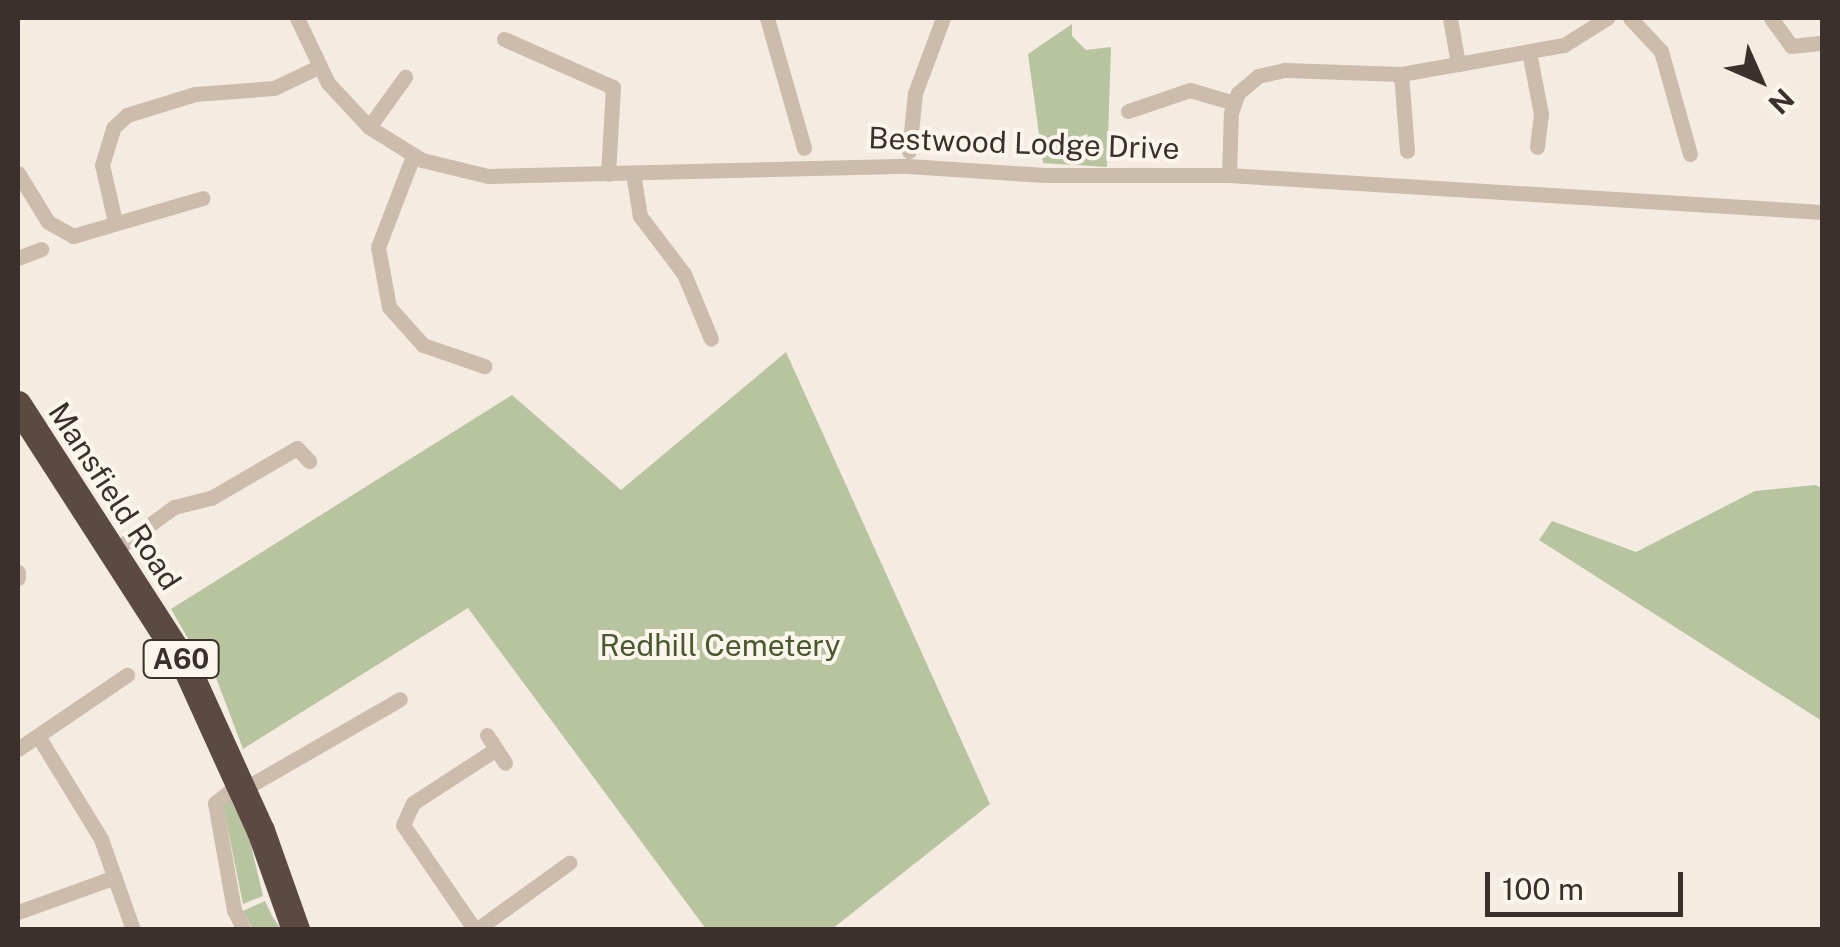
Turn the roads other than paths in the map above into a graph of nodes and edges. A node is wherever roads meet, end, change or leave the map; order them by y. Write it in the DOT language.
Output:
graph roads {
  1 [pos="297,18"];
  2 [pos="767,18"];
  3 [pos="943,18"];
  4 [pos="1450,18"];
  5 [pos="1607,18"];
  6 [pos="1630,18"];
  7 [pos="1771,18"];
  8 [pos="504,39"];
  9 [pos="1822,43"];
  10 [pos="1529,52"];
  11 [pos="1458,64"];
  12 [pos="318,68"];
  13 [pos="1401,74"];
  14 [pos="405,77"];
  15 [pos="1153,102"];
  16 [pos="1234,103"];
  17 [pos="1128,110"];
  18 [pos="1161,118"];
  19 [pos="369,128"];
  20 [pos="1406,132"];
  21 [pos="1425,132"];
  22 [pos="804,148"];
  23 [pos="1536,148"];
  24 [pos="909,150"];
  25 [pos="1407,151"];
  26 [pos="1690,154"];
  27 [pos="413,156"];
  28 [pos="18,173"];
  29 [pos="633,173"];
  30 [pos="608,174"];
  31 [pos="1230,175"];
  32 [pos="203,198"];
  33 [pos="1822,212"];
  34 [pos="116,222"];
  35 [pos="41,249"];
  36 [pos="18,258"];
  37 [pos="711,328"];
  38 [pos="484,366"];
  39 [pos="18,405"];
  40 [pos="309,461"];
  41 [pos="112,553"];
  42 [pos="127,674"];
  43 [pos="400,698"];
  44 [pos="487,734"];
  45 [pos="38,736"];
  46 [pos="18,749"];
  47 [pos="241,786"];
  48 [pos="569,863"];
  49 [pos="115,878"];
  50 [pos="18,912"];
  51 [pos="133,930"];
  52 [pos="244,930"];
  53 [pos="296,930"];
  54 [pos="475,930"];
  1 -- 12 [label="street, Bestwood Lodge Drive"];
  2 -- 22 [label="street"];
  3 -- 24 [label="street"];
  4 -- 11 [label="street"];
  5 -- 10 [label="street"];
  6 -- 26 [label="street"];
  7 -- 9 [label="street"];
  8 -- 30 [label="street"];
  10 -- 11 [label="street"];
  10 -- 23 [label="street"];
  11 -- 13 [label="street"];
  12 -- 19 [label="street, Bestwood Lodge Drive"];
  12 -- 34 [label="street"];
  13 -- 16 [label="street"];
  13 -- 20 [label="street"];
  14 -- 19 [label="street"];
  15 -- 16 [label="street"];
  15 -- 17 [label="street"];
  15 -- 18 [label="street"];
  16 -- 31 [label="street"];
  19 -- 27 [label="street, Bestwood Lodge Drive"];
  20 -- 21 [label="street"];
  20 -- 25 [label="street"];
  27 -- 30 [label="street, Bestwood Lodge Drive"];
  27 -- 38 [label="street"];
  28 -- 34 [label="street"];
  29 -- 30 [label="street, Bestwood Lodge Drive"];
  29 -- 31 [label="street, Bestwood Lodge Drive"];
  29 -- 37 [label="street"];
  31 -- 33 [label="street, Bestwood Lodge Drive"];
  32 -- 34 [label="street"];
  35 -- 36 [label="street"];
  39 -- 41 [label="highway, Mansfield Road / A60"];
  40 -- 41 [label="street"];
  41 -- 47 [label="highway, Mansfield Road / A60"];
  42 -- 45 [label="street"];
  43 -- 47 [label="street"];
  44 -- 54 [label="street"];
  45 -- 46 [label="street"];
  45 -- 49 [label="street"];
  47 -- 52 [label="street"];
  47 -- 53 [label="highway, Mansfield Road / A60"];
  48 -- 54 [label="street"];
  49 -- 50 [label="street"];
  49 -- 51 [label="street"];
}
